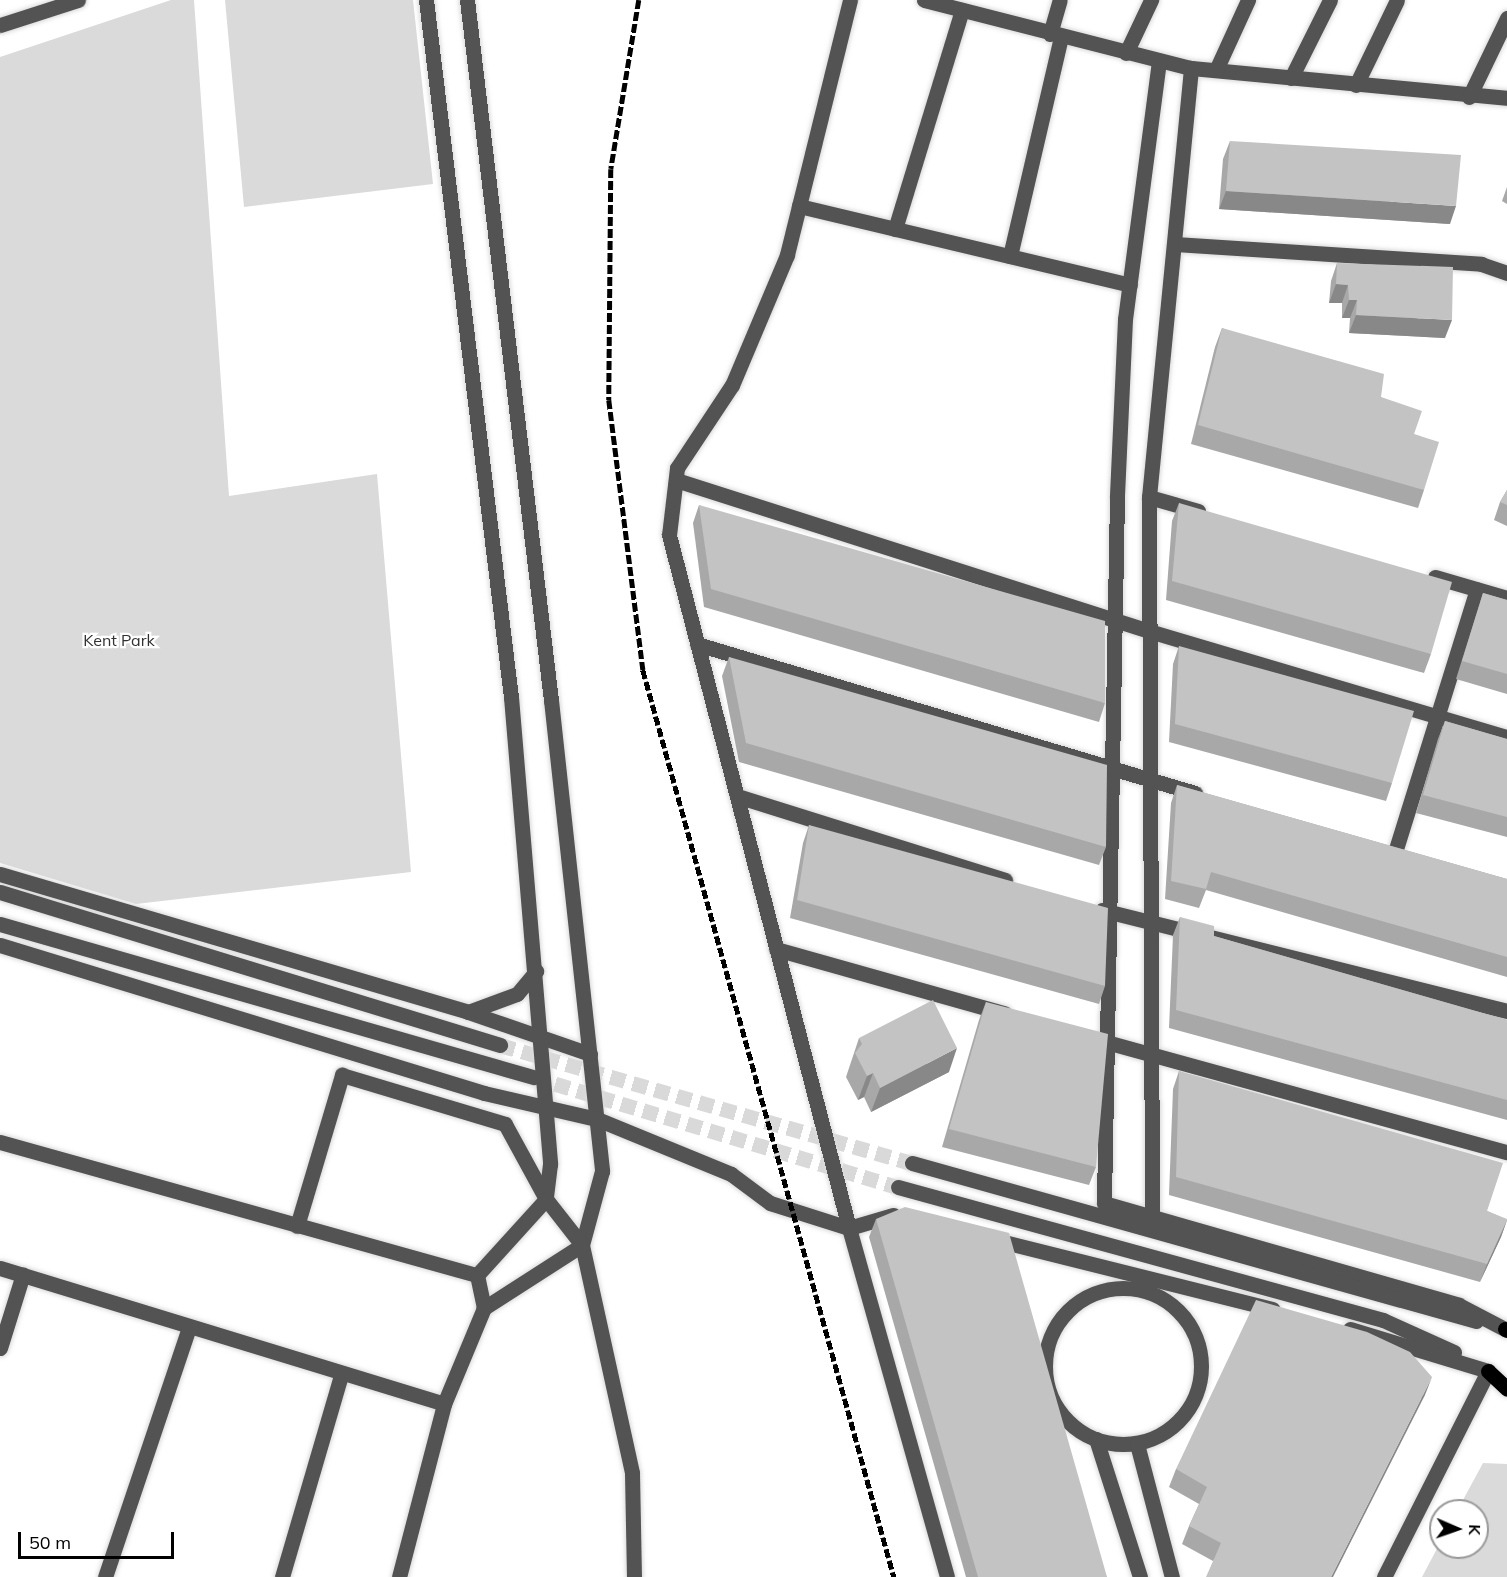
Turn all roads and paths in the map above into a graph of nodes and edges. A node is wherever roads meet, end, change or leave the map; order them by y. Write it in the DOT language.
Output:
graph roads {
  1 [pos="78,0"];
  2 [pos="426,0"];
  3 [pos="466,0"];
  4 [pos="850,0"];
  5 [pos="924,0"];
  6 [pos="1060,0"];
  7 [pos="1151,0"];
  8 [pos="1248,0"];
  9 [pos="1330,0"];
  10 [pos="1397,0"];
  11 [pos="954,6"];
  12 [pos="1507,18"];
  13 [pos="0,25"];
  14 [pos="1055,36"];
  15 [pos="1126,53"];
  16 [pos="1159,61"];
  17 [pos="1191,68"];
  18 [pos="1216,70"];
  19 [pos="1292,78"];
  20 [pos="1356,85"];
  21 [pos="1469,97"];
  22 [pos="1507,98"];
  23 [pos="799,206"];
  24 [pos="894,229"];
  25 [pos="1175,244"];
  26 [pos="1010,256"];
  27 [pos="1507,273"];
  28 [pos="1130,285"];
  29 [pos="676,480"];
  30 [pos="1149,497"];
  31 [pos="1217,516"];
  32 [pos="1420,573"];
  33 [pos="1477,589"];
  34 [pos="1507,598"];
  35 [pos="1115,618"];
  36 [pos="1149,631"];
  37 [pos="697,644"];
  38 [pos="1438,716"];
  39 [pos="1507,737"];
  40 [pos="1113,767"];
  41 [pos="1149,780"];
  42 [pos="737,796"];
  43 [pos="1205,796"];
  44 [pos="1396,849"];
  45 [pos="0,874"];
  46 [pos="1020,885"];
  47 [pos="0,892"];
  48 [pos="1088,906"];
  49 [pos="1111,913"];
  50 [pos="1149,919"];
  51 [pos="0,924"];
  52 [pos="0,945"];
  53 [pos="776,949"];
  54 [pos="536,971"];
  55 [pos="1507,1011"];
  56 [pos="468,1012"];
  57 [pos="1017,1017"];
  58 [pos="1086,1036"];
  59 [pos="541,1038"];
  60 [pos="1108,1042"];
  61 [pos="500,1045"];
  62 [pos="590,1054"];
  63 [pos="1149,1056"];
  64 [pos="533,1077"];
  65 [pos="546,1108"];
  66 [pos="597,1119"];
  67 [pos="0,1142"];
  68 [pos="1507,1152"];
  69 [pos="912,1163"];
  70 [pos="898,1187"];
  71 [pos="546,1199"];
  72 [pos="905,1218"];
  73 [pos="1152,1218"];
  74 [pos="297,1226"];
  75 [pos="849,1228"];
  76 [pos="975,1235"];
  77 [pos="582,1245"];
  78 [pos="0,1268"];
  79 [pos="23,1274"];
  80 [pos="477,1275"];
  81 [pos="484,1308"];
  82 [pos="1288,1313"];
  83 [pos="1334,1325"];
  84 [pos="189,1327"];
  85 [pos="1506,1328"];
  86 [pos="0,1348"];
  87 [pos="1488,1371"];
  88 [pos="341,1375"];
  89 [pos="1507,1389"];
  90 [pos="444,1404"];
  91 [pos="1096,1440"];
  92 [pos="1137,1444"];
  93 [pos="105,1577"];
  94 [pos="282,1577"];
  95 [pos="399,1577"];
  96 [pos="634,1577"];
  97 [pos="946,1577"];
  98 [pos="1140,1577"];
  99 [pos="1172,1577"];
  100 [pos="1383,1577"];
  1 -- 13 [label="street"];
  2 -- 54 [label="street"];
  3 -- 62 [label="street"];
  4 -- 23 [label="street"];
  5 -- 11 [label="street"];
  6 -- 14 [label="street"];
  7 -- 15 [label="street"];
  8 -- 18 [label="street"];
  9 -- 19 [label="street"];
  10 -- 20 [label="street"];
  11 -- 14 [label="street"];
  11 -- 24 [label="street"];
  12 -- 21 [label="street"];
  14 -- 15 [label="street"];
  14 -- 26 [label="street"];
  15 -- 16 [label="street"];
  16 -- 17 [label="street"];
  16 -- 28 [label="street"];
  17 -- 18 [label="street"];
  17 -- 25 [label="street"];
  18 -- 19 [label="street"];
  19 -- 20 [label="street"];
  20 -- 21 [label="street"];
  21 -- 22 [label="street"];
  23 -- 24 [label="street"];
  23 -- 29 [label="street"];
  24 -- 26 [label="street"];
  25 -- 27 [label="street"];
  25 -- 30 [label="street"];
  26 -- 28 [label="street"];
  28 -- 35 [label="street"];
  29 -- 35 [label="street"];
  29 -- 37 [label="street"];
  30 -- 31 [label="street"];
  30 -- 36 [label="street"];
  32 -- 33 [label="street"];
  33 -- 34 [label="street"];
  33 -- 38 [label="street"];
  35 -- 36 [label="street"];
  35 -- 40 [label="street"];
  36 -- 38 [label="street"];
  36 -- 41 [label="street"];
  37 -- 40 [label="street"];
  37 -- 42 [label="street"];
  38 -- 39 [label="street"];
  38 -- 44 [label="street"];
  40 -- 41 [label="street"];
  40 -- 49 [label="street"];
  41 -- 43 [label="street"];
  41 -- 50 [label="street"];
  42 -- 46 [label="street"];
  42 -- 53 [label="street"];
  45 -- 56 [label="street"];
  47 -- 61 [label="street"];
  48 -- 49 [label="street"];
  49 -- 50 [label="street"];
  49 -- 60 [label="street"];
  50 -- 55 [label="street"];
  50 -- 63 [label="street"];
  51 -- 64 [label="street"];
  52 -- 65 [label="street"];
  53 -- 57 [label="street"];
  53 -- 75 [label="street"];
  54 -- 56 [label="street"];
  54 -- 59 [label="street"];
  56 -- 59 [label="street"];
  58 -- 60 [label="street"];
  59 -- 62 [label="street"];
  59 -- 65 [label="street"];
  60 -- 63 [label="street"];
  60 -- 73 [label="street"];
  62 -- 66 [label="street"];
  63 -- 68 [label="street"];
  63 -- 73 [label="street"];
  65 -- 66 [label="street"];
  65 -- 71 [label="street"];
  66 -- 75 [label="street"];
  66 -- 77 [label="street"];
  67 -- 74 [label="street"];
  69 -- 85 [label="street"];
  70 -- 87 [label="street"];
  71 -- 74 [label="street"];
  71 -- 77 [label="street"];
  71 -- 80 [label="street"];
  72 -- 75 [label="street"];
  73 -- 85 [label="street"];
  74 -- 80 [label="street"];
  75 -- 97 [label="street"];
  76 -- 82 [label="street"];
  77 -- 81 [label="street"];
  77 -- 96 [label="street"];
  78 -- 79 [label="street"];
  79 -- 84 [label="street"];
  79 -- 86 [label="street"];
  80 -- 81 [label="street"];
  81 -- 90 [label="street"];
  83 -- 87 [label="street"];
  84 -- 88 [label="street"];
  84 -- 93 [label="street"];
  87 -- 89 [label="main road"];
  87 -- 100 [label="street"];
  88 -- 90 [label="street"];
  88 -- 94 [label="street"];
  90 -- 95 [label="street"];
  91 -- 92 [label="street"];
  91 -- 92 [label="street"];
  91 -- 98 [label="street"];
  92 -- 99 [label="street"];
}
